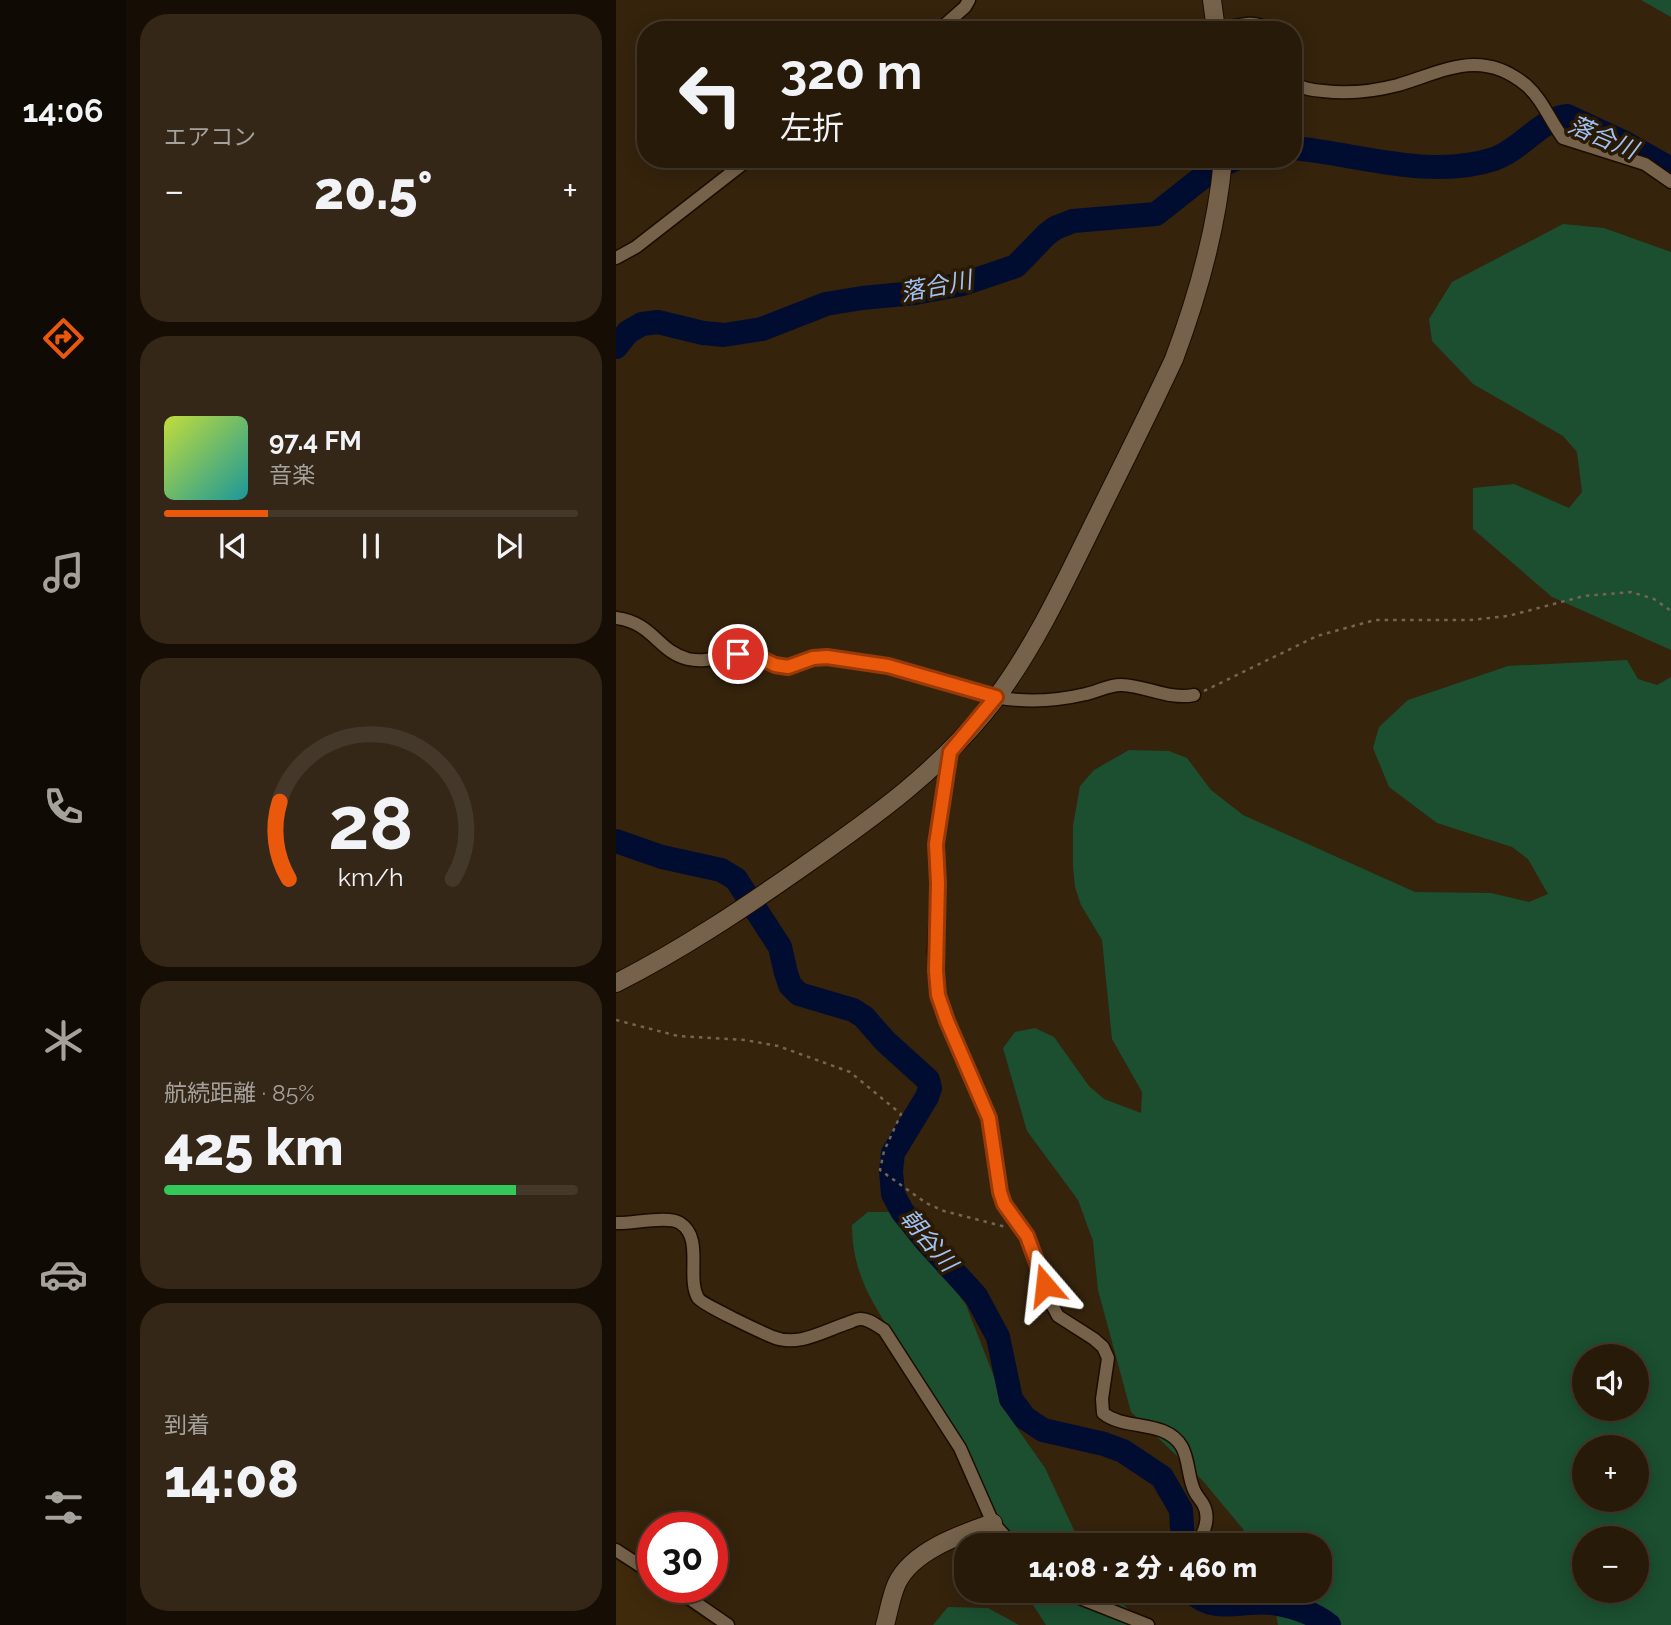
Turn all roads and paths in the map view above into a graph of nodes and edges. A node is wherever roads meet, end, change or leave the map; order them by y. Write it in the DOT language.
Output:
graph roads {
  1 [pos="969,0"];
  2 [pos="1212,0"];
  3 [pos="949,21"];
  4 [pos="1216,21"];
  5 [pos="1302,86"];
  6 [pos="737,168"];
  7 [pos="1222,168"];
  8 [pos="1671,182"];
  9 [pos="616,258"];
  10 [pos="1671,611"];
  11 [pos="616,618"];
  12 [pos="1194,695"];
  13 [pos="996,697"];
  14 [pos="950,752"];
  15 [pos="616,983"];
  16 [pos="616,1020"];
  17 [pos="616,1223"];
  18 [pos="1027,1236"];
  19 [pos="993,1523"];
  20 [pos="1002,1533"];
  21 [pos="1203,1533"];
  22 [pos="616,1550"];
  23 [pos="637,1564"];
  24 [pos="696,1603"];
  25 [pos="1092,1603"];
  26 [pos="727,1625"];
  27 [pos="886,1625"];
  28 [pos="1148,1625"];
  1 -- 3 [label="street"];
  2 -- 4 [label="street"];
  5 -- 8 [label="street"];
  6 -- 9 [label="street"];
  7 -- 13 [label="street"];
  10 -- 12 [label="path"];
  11 -- 13 [label="street"];
  12 -- 13 [label="street"];
  13 -- 14 [label="street"];
  14 -- 15 [label="street"];
  14 -- 18 [label="street"];
  16 -- 18 [label="path"];
  17 -- 19 [label="street"];
  18 -- 21 [label="street"];
  19 -- 20 [label="street"];
  19 -- 27 [label="street"];
  22 -- 23 [label="street"];
  24 -- 26 [label="street"];
  25 -- 28 [label="street"];
}
